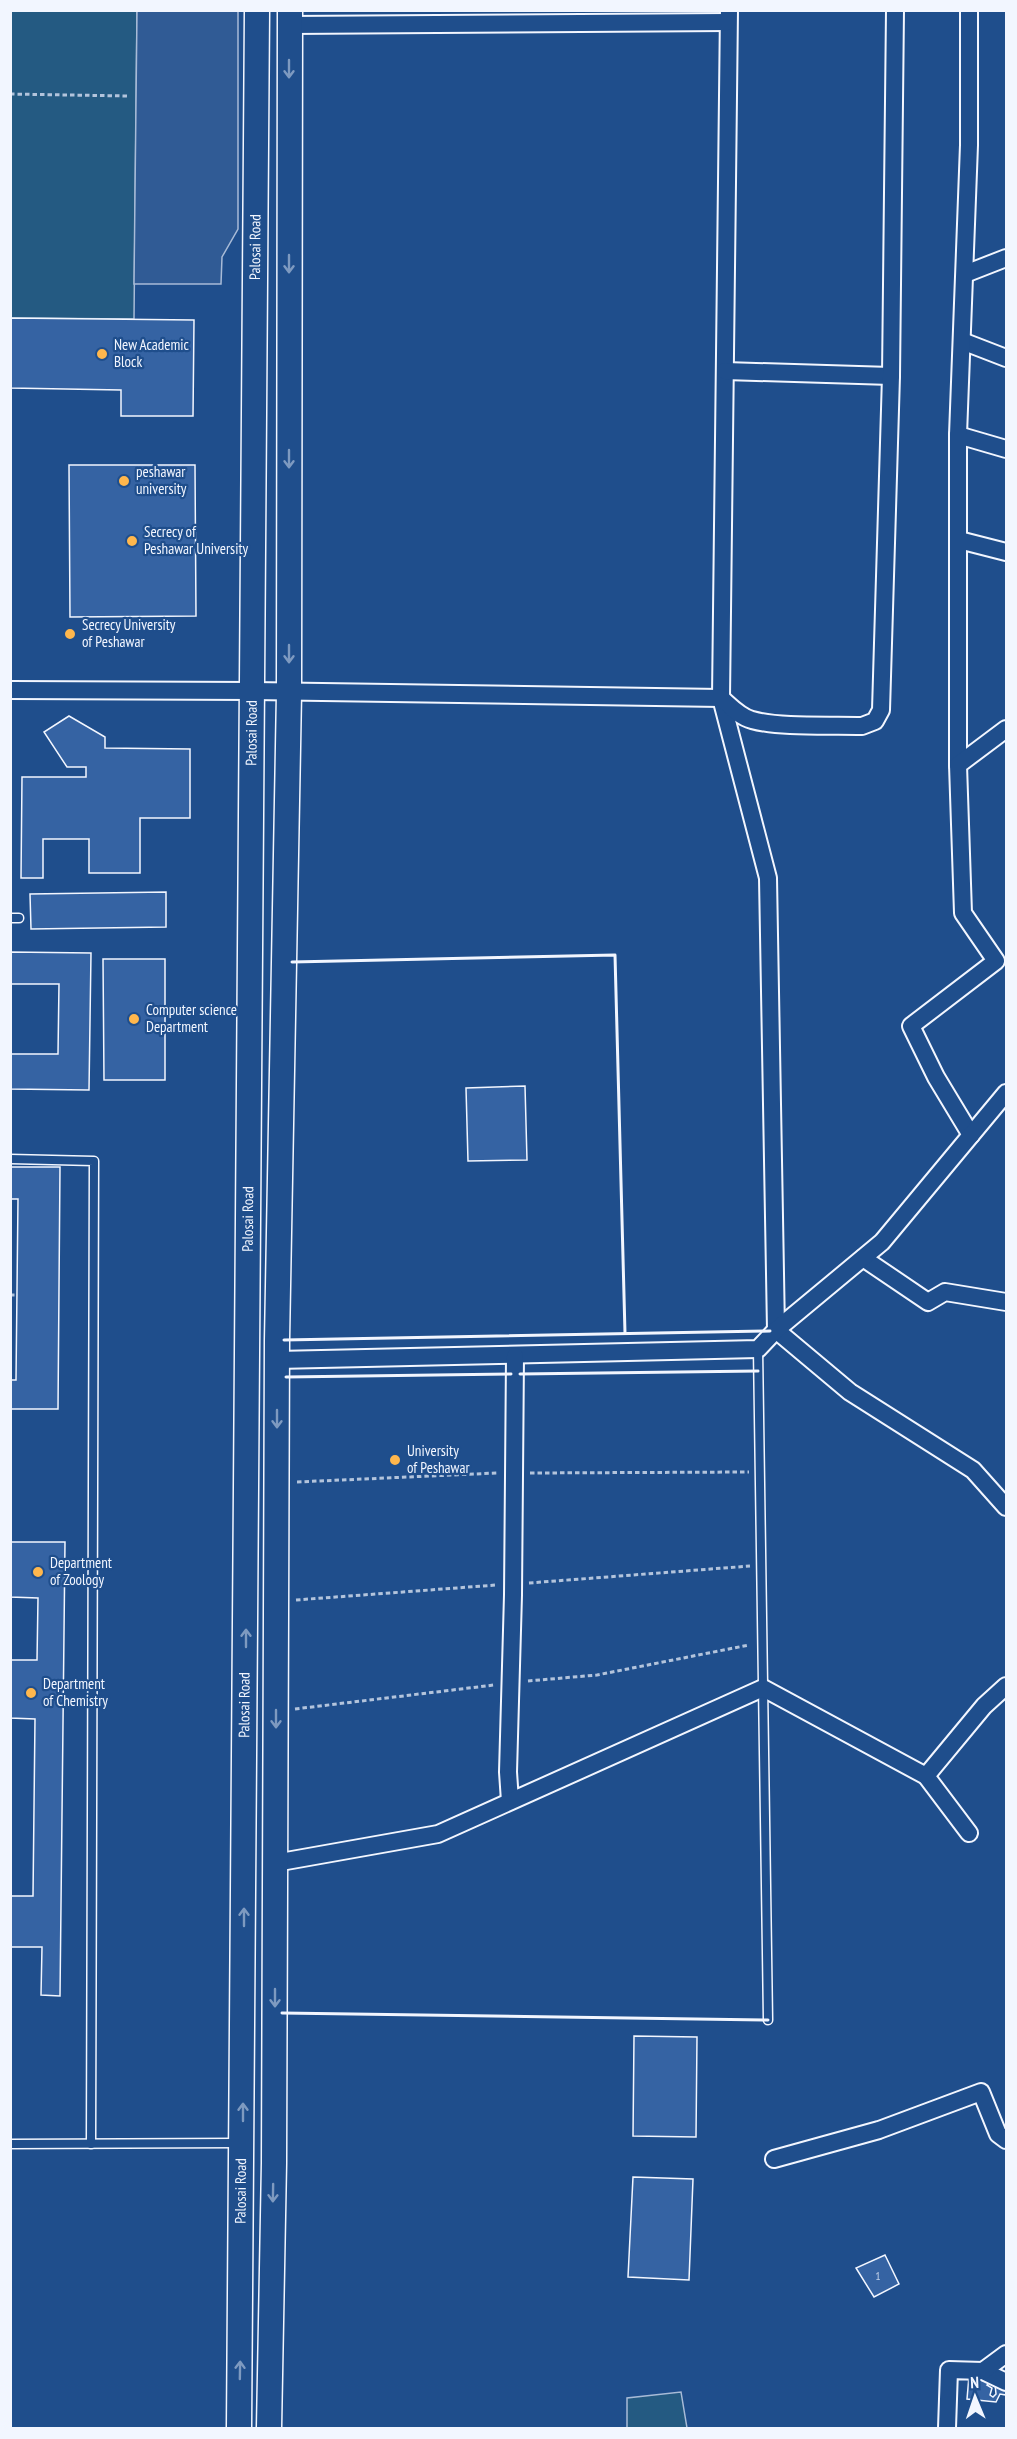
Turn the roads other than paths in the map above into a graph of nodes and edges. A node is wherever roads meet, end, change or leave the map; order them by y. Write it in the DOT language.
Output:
graph roads {
  1 [pos="257,10"];
  2 [pos="895,10"];
  3 [pos="969,10"];
  4 [pos="728,16"];
  5 [pos="290,18"];
  6 [pos="1006,258"];
  7 [pos="964,274"];
  8 [pos="962,341"];
  9 [pos="1006,358"];
  10 [pos="725,371"];
  11 [pos="891,376"];
  12 [pos="958,435"];
  13 [pos="1006,448"];
  14 [pos="958,540"];
  15 [pos="1006,552"];
  16 [pos="10,690"];
  17 [pos="253,691"];
  18 [pos="289,693"];
  19 [pos="721,698"];
  20 [pos="1006,729"];
  21 [pos="958,765"];
  22 [pos="1006,1093"];
  23 [pos="971,1135"];
  24 [pos="10,1159"];
  25 [pos="863,1258"];
  26 [pos="1006,1302"];
  27 [pos="776,1330"];
  28 [pos="758,1349"];
  29 [pos="515,1356"];
  30 [pos="248,1358"];
  31 [pos="277,1360"];
  32 [pos="1006,1507"];
  33 [pos="1006,1686"];
  34 [pos="764,1688"];
  35 [pos="245,1748"];
  36 [pos="276,1750"];
  37 [pos="926,1776"];
  38 [pos="510,1802"];
  39 [pos="969,1833"];
  40 [pos="275,1863"];
  41 [pos="768,2020"];
  42 [pos="1006,2140"];
  43 [pos="243,2143"];
  44 [pos="10,2144"];
  45 [pos="91,2144"];
  46 [pos="774,2159"];
  47 [pos="1006,2354"];
  48 [pos="983,2371"];
  49 [pos="1006,2382"];
  50 [pos="239,2428"];
  51 [pos="269,2428"];
  52 [pos="947,2428"];
  1 -- 17 [label="street, Palosai Road"];
  2 -- 11 [label="street"];
  3 -- 7 [label="street"];
  4 -- 5 [label="street"];
  4 -- 10 [label="street"];
  5 -- 18 [label="street, one-way"];
  6 -- 7 [label="street"];
  7 -- 8 [label="street"];
  8 -- 9 [label="street"];
  8 -- 12 [label="street"];
  10 -- 11 [label="street"];
  10 -- 19 [label="street"];
  11 -- 19 [label="street"];
  12 -- 13 [label="street"];
  12 -- 14 [label="street"];
  14 -- 15 [label="street"];
  14 -- 21 [label="street"];
  16 -- 17 [label="street"];
  17 -- 18 [label="street"];
  17 -- 30 [label="street, Palosai Road"];
  18 -- 19 [label="street"];
  18 -- 31 [label="street"];
  19 -- 27 [label="street"];
  20 -- 21 [label="street"];
  21 -- 23 [label="street"];
  22 -- 23 [label="street"];
  23 -- 25 [label="street"];
  24 -- 45 [label="lane"];
  25 -- 26 [label="street"];
  25 -- 27 [label="street"];
  27 -- 28 [label="street"];
  27 -- 32 [label="street"];
  28 -- 29 [label="street"];
  28 -- 34 [label="lane"];
  29 -- 31 [label="street"];
  29 -- 38 [label="street"];
  30 -- 31 [label="street"];
  35 -- 30 [label="street, Palosai Road, one-way"];
  31 -- 36 [label="street, one-way"];
  33 -- 37 [label="street"];
  34 -- 37 [label="street"];
  34 -- 38 [label="street"];
  34 -- 41 [label="lane"];
  35 -- 36 [label="street"];
  43 -- 35 [label="street, Palosai Road, one-way"];
  36 -- 40 [label="street"];
  37 -- 39 [label="street"];
  38 -- 40 [label="street"];
  40 -- 51 [label="street, one-way"];
  42 -- 46 [label="street"];
  43 -- 45 [label="lane"];
  50 -- 43 [label="street, Palosai Road, one-way"];
  44 -- 45 [label="lane"];
  47 -- 48 [label="street"];
  48 -- 49 [label="street"];
  48 -- 52 [label="street"];
}
